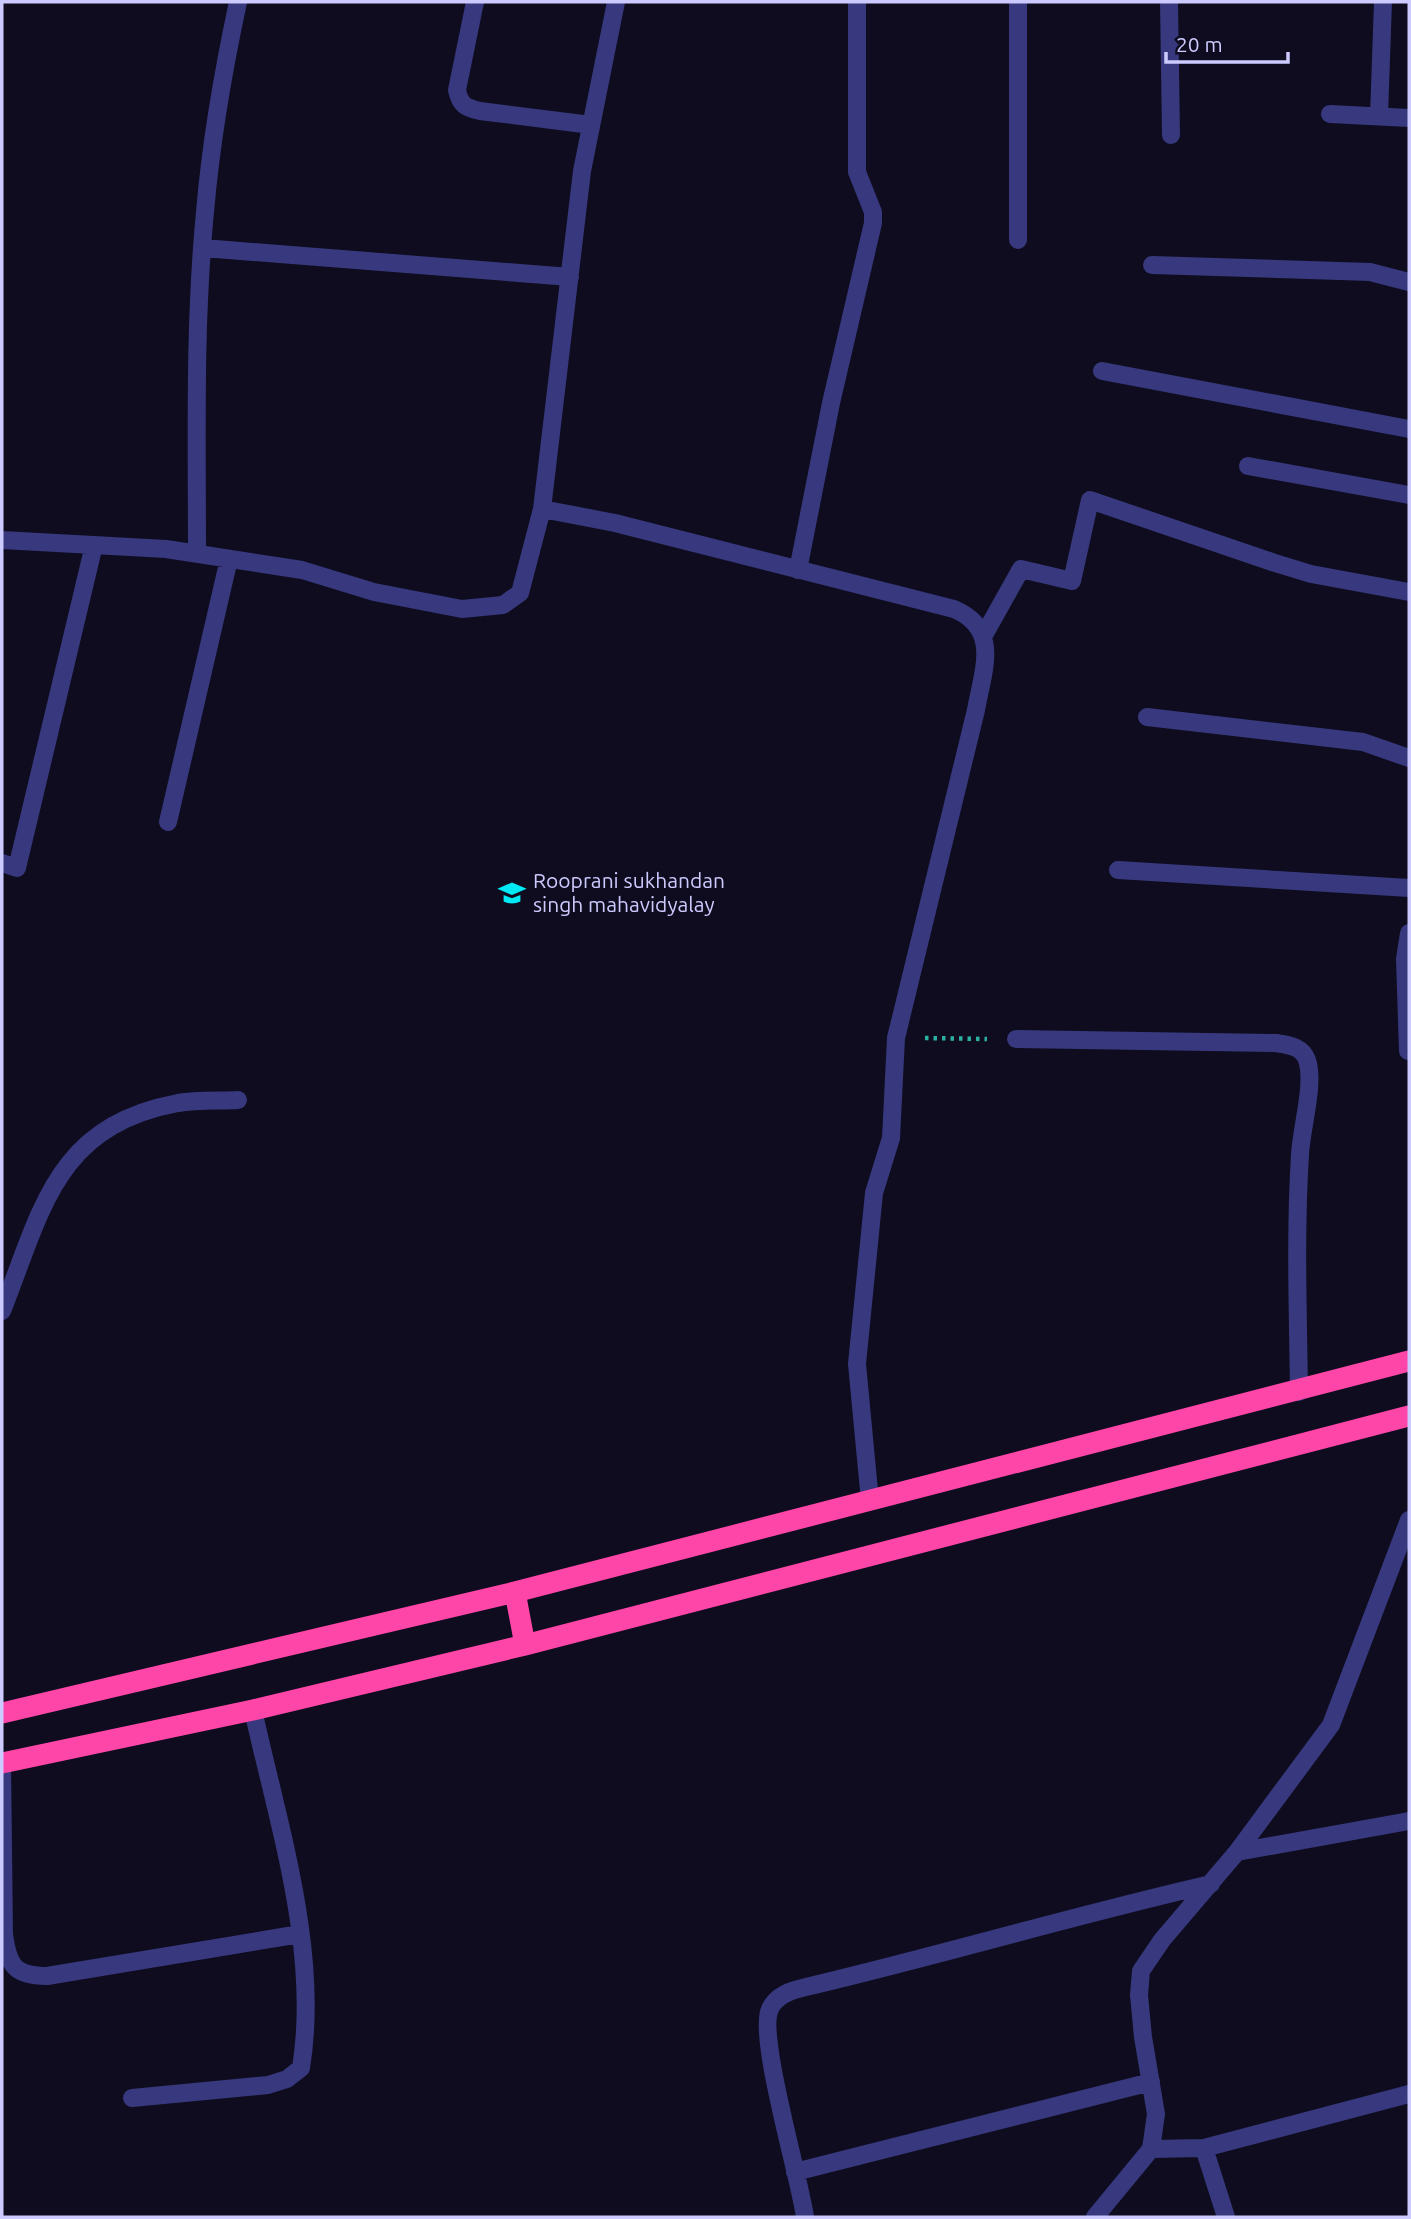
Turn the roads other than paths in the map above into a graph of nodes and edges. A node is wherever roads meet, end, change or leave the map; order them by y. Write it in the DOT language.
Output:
graph roads {
  1 [pos="238,2"];
  2 [pos="475,2"];
  3 [pos="616,2"];
  4 [pos="857,2"];
  5 [pos="1018,2"];
  6 [pos="1170,2"];
  7 [pos="1383,2"];
  8 [pos="1330,114"];
  9 [pos="1378,116"];
  10 [pos="1409,118"];
  11 [pos="592,125"];
  12 [pos="1171,135"];
  13 [pos="1018,240"];
  14 [pos="203,248"];
  15 [pos="1152,265"];
  16 [pos="570,277"];
  17 [pos="1409,282"];
  18 [pos="1102,371"];
  19 [pos="1409,429"];
  20 [pos="1248,466"];
  21 [pos="1409,495"];
  22 [pos="542,509"];
  23 [pos="2,540"];
  24 [pos="94,545"];
  25 [pos="197,554"];
  26 [pos="229,559"];
  27 [pos="798,570"];
  28 [pos="1409,592"];
  29 [pos="984,635"];
  30 [pos="1147,717"];
  31 [pos="1409,758"];
  32 [pos="168,822"];
  33 [pos="2,863"];
  34 [pos="1118,870"];
  35 [pos="1409,888"];
  36 [pos="1409,933"];
  37 [pos="1016,1039"];
  38 [pos="1408,1051"];
  39 [pos="238,1100"];
  40 [pos="2,1311"];
  41 [pos="1409,1360"];
  42 [pos="1298,1392"];
  43 [pos="1409,1416"];
  44 [pos="870,1501"];
  45 [pos="1409,1520"];
  46 [pos="516,1592"];
  47 [pos="525,1645"];
  48 [pos="253,1710"];
  49 [pos="2,1713"];
  50 [pos="2,1763"];
  51 [pos="1409,1821"];
  52 [pos="1237,1852"];
  53 [pos="1211,1884"];
  54 [pos="300,1934"];
  55 [pos="1151,2082"];
  56 [pos="1409,2094"];
  57 [pos="132,2098"];
  58 [pos="1204,2148"];
  59 [pos="1151,2149"];
  60 [pos="796,2172"];
  61 [pos="805,2217"];
  62 [pos="1095,2217"];
  63 [pos="1226,2217"];
  1 -- 14 [label="street"];
  2 -- 11 [label="street"];
  3 -- 11 [label="street"];
  4 -- 27 [label="street"];
  5 -- 13 [label="street"];
  6 -- 12 [label="street"];
  7 -- 9 [label="street"];
  8 -- 9 [label="street"];
  9 -- 10 [label="street"];
  11 -- 16 [label="street"];
  14 -- 16 [label="street"];
  14 -- 25 [label="street"];
  15 -- 17 [label="street"];
  16 -- 22 [label="street"];
  18 -- 19 [label="street"];
  20 -- 21 [label="street"];
  22 -- 26 [label="street"];
  22 -- 27 [label="street"];
  23 -- 24 [label="street"];
  24 -- 25 [label="street"];
  24 -- 33 [label="street"];
  25 -- 26 [label="street"];
  26 -- 32 [label="street"];
  27 -- 29 [label="street"];
  28 -- 29 [label="street"];
  29 -- 44 [label="street"];
  30 -- 31 [label="street"];
  34 -- 35 [label="street"];
  36 -- 38 [label="street"];
  37 -- 42 [label="street"];
  39 -- 40 [label="street"];
  41 -- 42 [label="highway"];
  42 -- 44 [label="highway"];
  43 -- 47 [label="highway"];
  44 -- 46 [label="highway"];
  45 -- 52 [label="street"];
  46 -- 47 [label="highway"];
  46 -- 49 [label="highway"];
  47 -- 48 [label="highway"];
  48 -- 50 [label="highway"];
  48 -- 54 [label="street"];
  50 -- 54 [label="street"];
  51 -- 52 [label="street"];
  52 -- 53 [label="street"];
  53 -- 55 [label="street"];
  53 -- 60 [label="street"];
  54 -- 57 [label="street"];
  55 -- 59 [label="street"];
  55 -- 60 [label="street"];
  56 -- 58 [label="street"];
  58 -- 59 [label="street"];
  58 -- 63 [label="street"];
  59 -- 62 [label="street"];
  60 -- 61 [label="street"];
}
